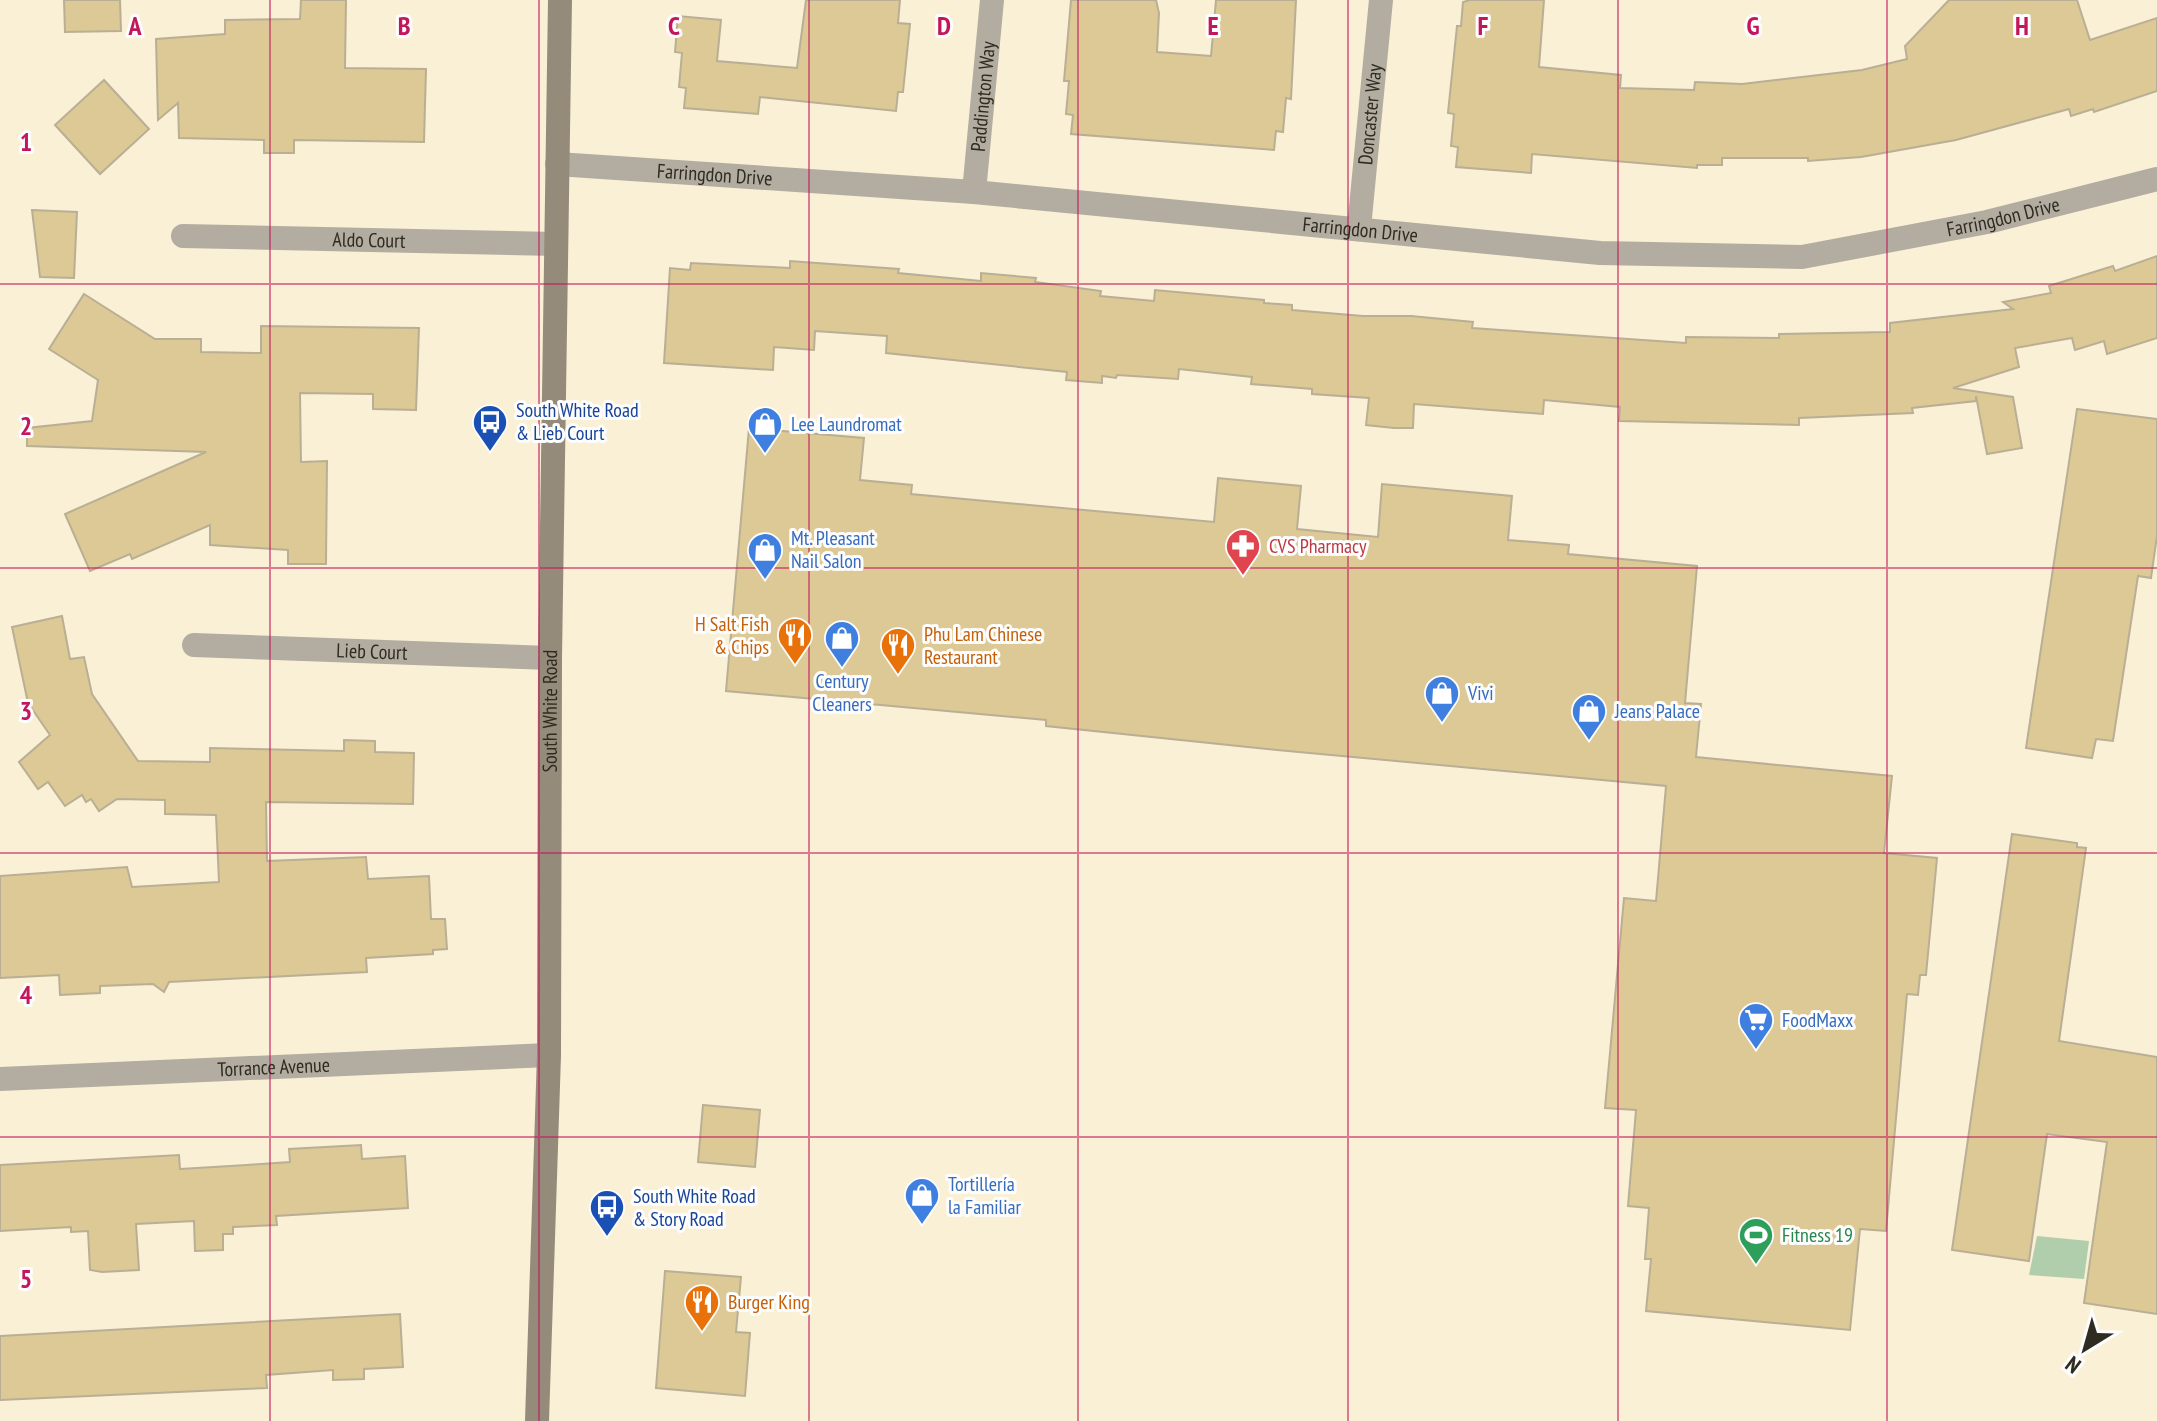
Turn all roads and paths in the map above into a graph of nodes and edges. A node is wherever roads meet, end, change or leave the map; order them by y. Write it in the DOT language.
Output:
graph roads {
  1 [pos="560,0"];
  2 [pos="992,0"];
  3 [pos="1381,0"];
  4 [pos="557,164"];
  5 [pos="2157,179"];
  6 [pos="974,192"];
  7 [pos="1359,228"];
  8 [pos="183,236"];
  9 [pos="556,244"];
  10 [pos="194,645"];
  11 [pos="550,658"];
  12 [pos="549,1055"];
  13 [pos="0,1079"];
  14 [pos="537,1421"];
  1 -- 4 [label="main road, South White Road"];
  2 -- 6 [label="street, Paddington Way"];
  3 -- 7 [label="street, Doncaster Way"];
  4 -- 6 [label="street, Farringdon Drive"];
  4 -- 9 [label="main road, South White Road"];
  5 -- 7 [label="street, Farringdon Drive"];
  6 -- 7 [label="street, Farringdon Drive"];
  8 -- 9 [label="street, Aldo Court"];
  9 -- 11 [label="main road, South White Road"];
  10 -- 11 [label="street, Lieb Court"];
  11 -- 12 [label="main road, South White Road"];
  12 -- 13 [label="street, Torrance Avenue"];
  12 -- 14 [label="main road, South White Road"];
}
